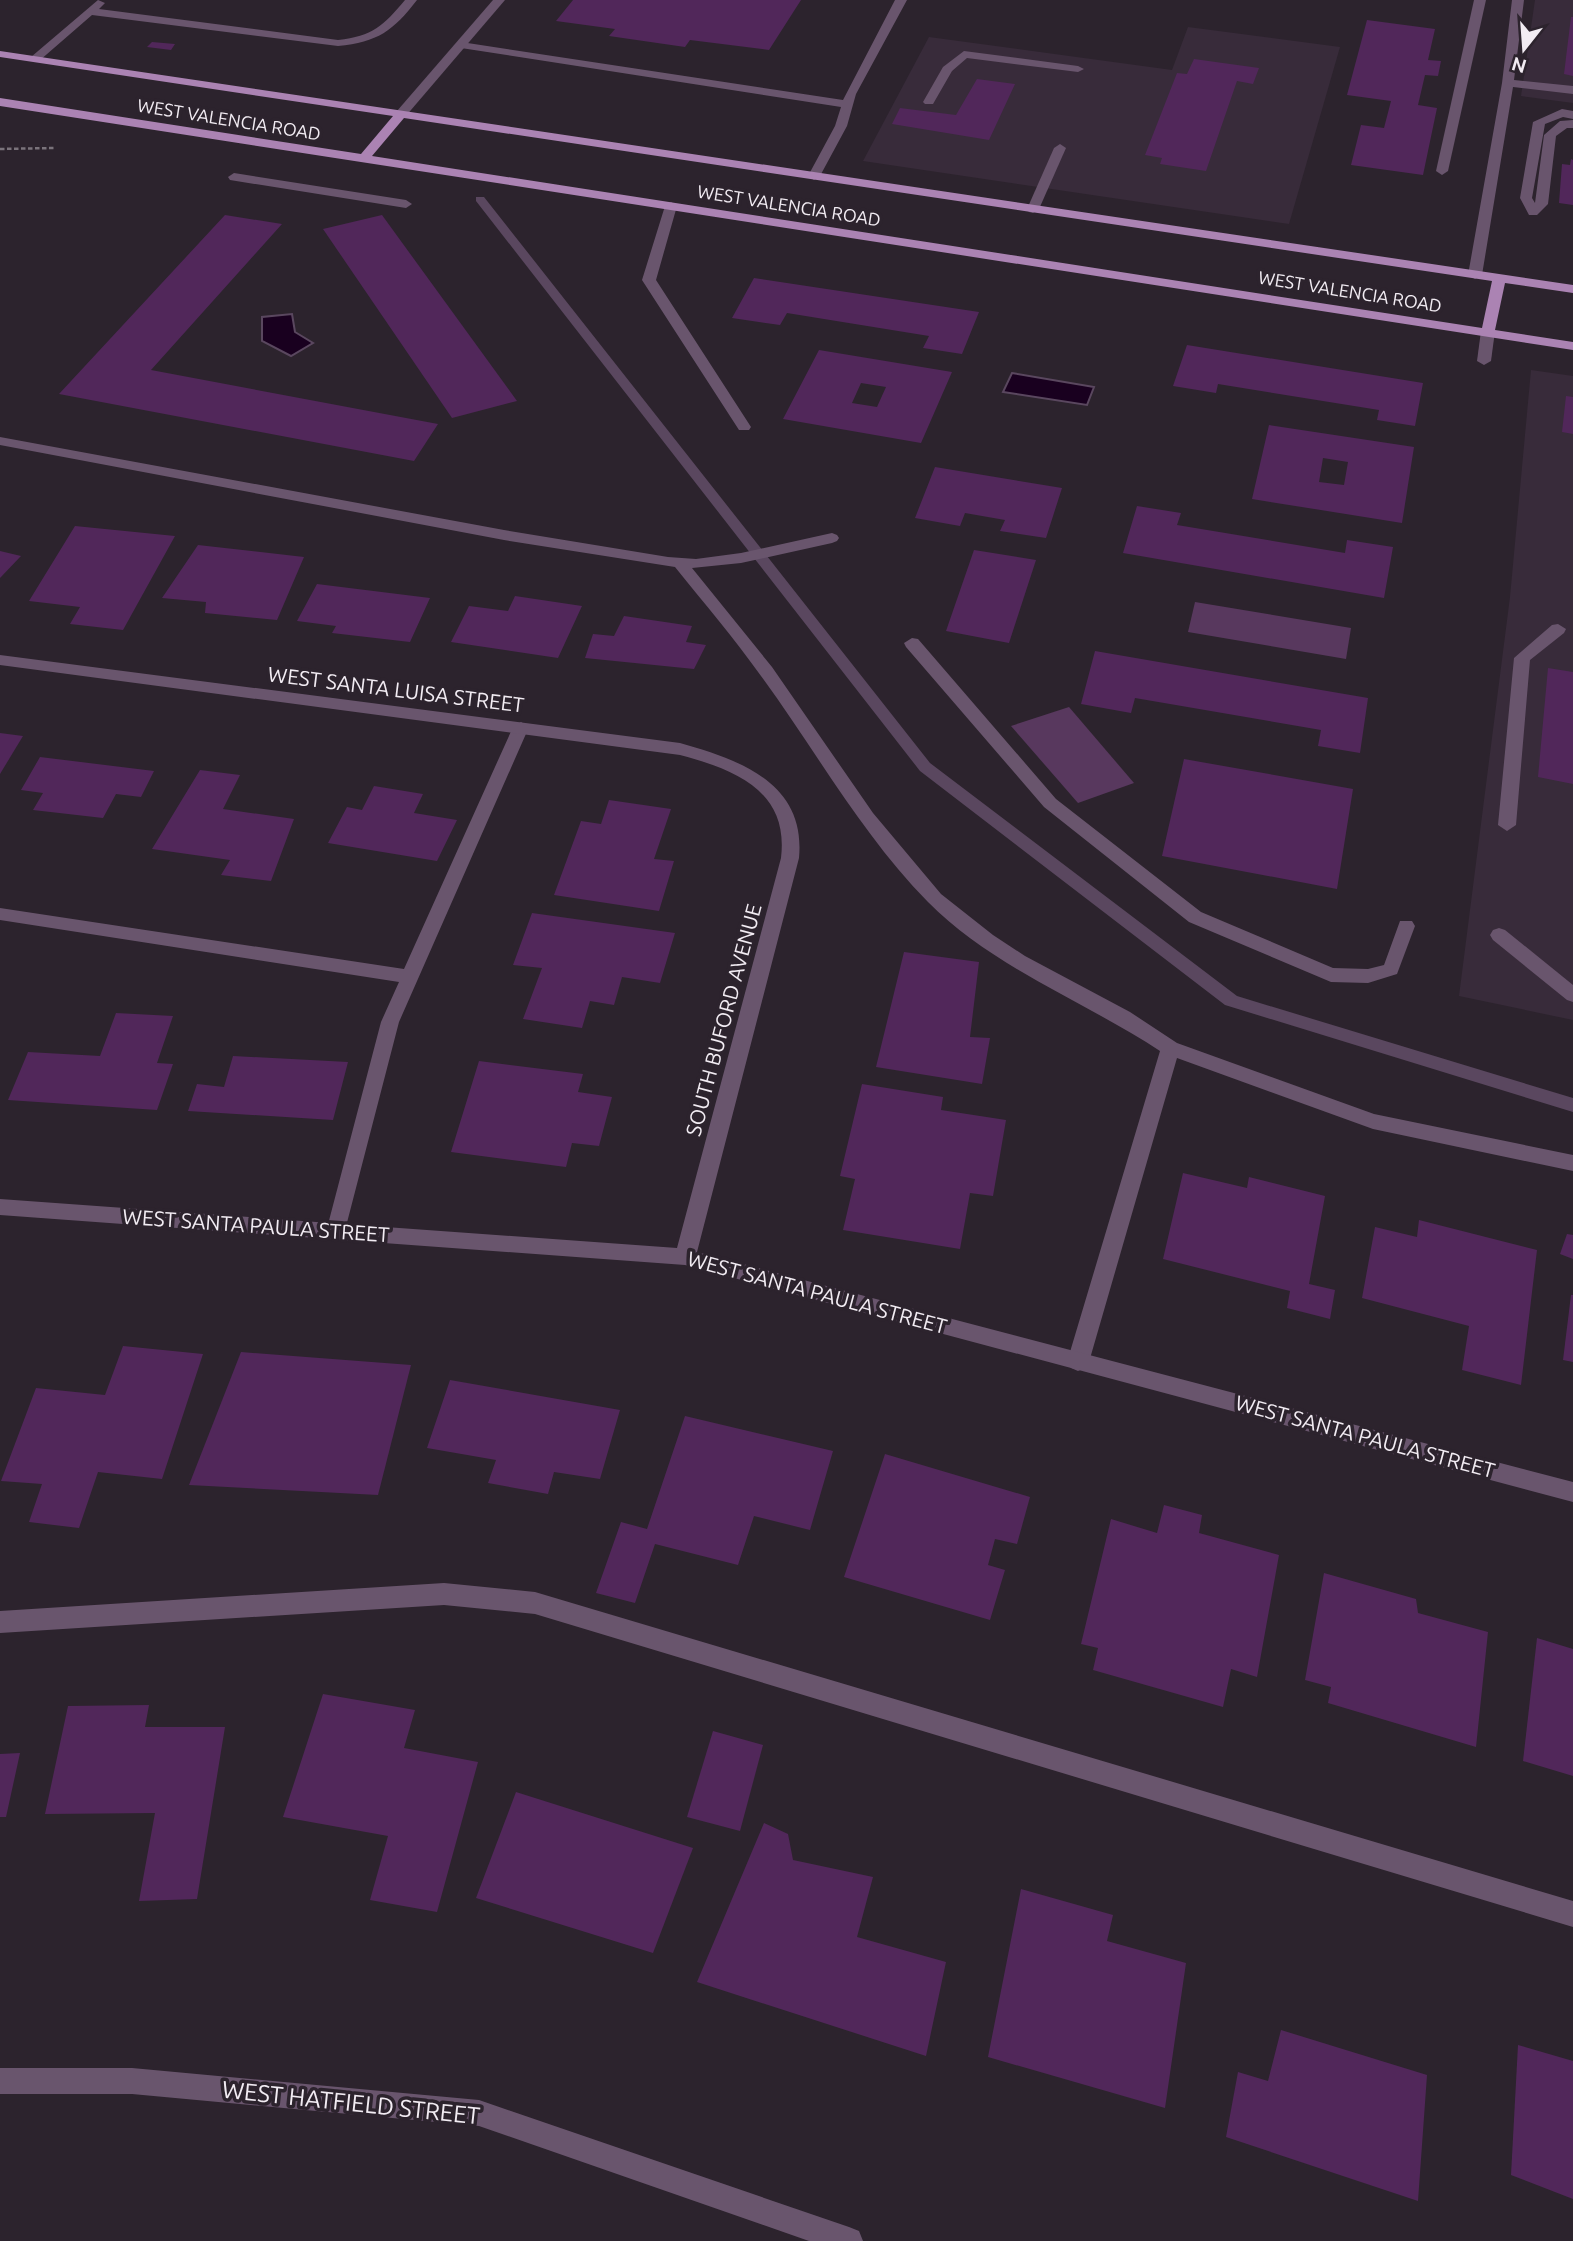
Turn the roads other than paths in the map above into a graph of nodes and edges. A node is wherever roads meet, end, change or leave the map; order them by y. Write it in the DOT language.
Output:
graph roads {
  1 [pos="103,0"];
  2 [pos="411,0"];
  3 [pos="499,0"];
  4 [pos="901,0"];
  5 [pos="1480,0"];
  6 [pos="1518,0"];
  7 [pos="90,11"];
  8 [pos="461,45"];
  9 [pos="0,54"];
  10 [pos="35,59"];
  11 [pos="1078,69"];
  12 [pos="1508,83"];
  13 [pos="1573,90"];
  14 [pos="929,102"];
  15 [pos="0,103"];
  16 [pos="847,104"];
  17 [pos="401,114"];
  18 [pos="1573,115"];
  19 [pos="1573,124"];
  20 [pos="1060,148"];
  21 [pos="364,159"];
  22 [pos="1443,171"];
  23 [pos="814,176"];
  24 [pos="234,177"];
  25 [pos="406,204"];
  26 [pos="671,206"];
  27 [pos="1033,209"];
  28 [pos="1475,275"];
  29 [pos="1499,279"];
  30 [pos="1573,289"];
  31 [pos="1488,331"];
  32 [pos="1573,346"];
  33 [pos="1484,361"];
  34 [pos="744,428"];
  35 [pos="0,441"];
  36 [pos="832,538"];
  37 [pos="680,563"];
  38 [pos="1558,629"];
  39 [pos="912,643"];
  40 [pos="0,660"];
  41 [pos="521,727"];
  42 [pos="776,796"];
  43 [pos="1507,825"];
  44 [pos="0,914"];
  45 [pos="1406,926"];
  46 [pos="1499,934"];
  47 [pos="410,977"];
  48 [pos="1573,995"];
  49 [pos="1170,1048"];
  50 [pos="1573,1163"];
  51 [pos="0,1207"];
  52 [pos="336,1232"];
  53 [pos="685,1257"];
  54 [pos="1078,1362"];
  55 [pos="1573,1492"];
  56 [pos="0,1622"];
  57 [pos="1573,1914"];
  58 [pos="0,2081"];
  59 [pos="849,2241"];
  1 -- 7 [label="street"];
  2 -- 7 [label="street"];
  3 -- 8 [label="street"];
  4 -- 16 [label="street"];
  5 -- 22 [label="street"];
  6 -- 12 [label="street"];
  7 -- 10 [label="street"];
  8 -- 16 [label="street"];
  8 -- 17 [label="street"];
  9 -- 10 [label="main road, WEST VALENCIA ROAD"];
  10 -- 17 [label="main road, WEST VALENCIA ROAD"];
  11 -- 14 [label="street"];
  12 -- 13 [label="street"];
  12 -- 28 [label="street"];
  15 -- 21 [label="main road, WEST VALENCIA ROAD"];
  16 -- 23 [label="street"];
  17 -- 21 [label="main road"];
  17 -- 23 [label="main road, WEST VALENCIA ROAD"];
  18 -- 19 [label="street"];
  20 -- 27 [label="street"];
  21 -- 26 [label="main road, WEST VALENCIA ROAD"];
  23 -- 27 [label="main road, WEST VALENCIA ROAD"];
  24 -- 25 [label="street"];
  26 -- 31 [label="main road, WEST VALENCIA ROAD"];
  26 -- 34 [label="street"];
  27 -- 28 [label="main road, WEST VALENCIA ROAD"];
  28 -- 29 [label="main road, WEST VALENCIA ROAD"];
  29 -- 30 [label="main road, WEST VALENCIA ROAD"];
  29 -- 31 [label="main road"];
  31 -- 32 [label="main road, WEST VALENCIA ROAD"];
  31 -- 33 [label="street"];
  35 -- 37 [label="street"];
  36 -- 37 [label="street"];
  37 -- 49 [label="street"];
  38 -- 43 [label="street"];
  39 -- 45 [label="street"];
  40 -- 41 [label="street, WEST SANTA LUISA STREET"];
  41 -- 42 [label="street, WEST SANTA LUISA STREET"];
  41 -- 47 [label="street"];
  42 -- 53 [label="street, SOUTH BUFORD AVENUE"];
  44 -- 47 [label="street"];
  46 -- 48 [label="street"];
  47 -- 52 [label="street"];
  49 -- 50 [label="street"];
  49 -- 54 [label="street"];
  51 -- 52 [label="street, WEST SANTA PAULA STREET"];
  52 -- 53 [label="street, WEST SANTA PAULA STREET"];
  53 -- 54 [label="street, WEST SANTA PAULA STREET"];
  54 -- 55 [label="street, WEST SANTA PAULA STREET"];
  56 -- 57 [label="street"];
  58 -- 59 [label="street, WEST HATFIELD STREET"];
}
